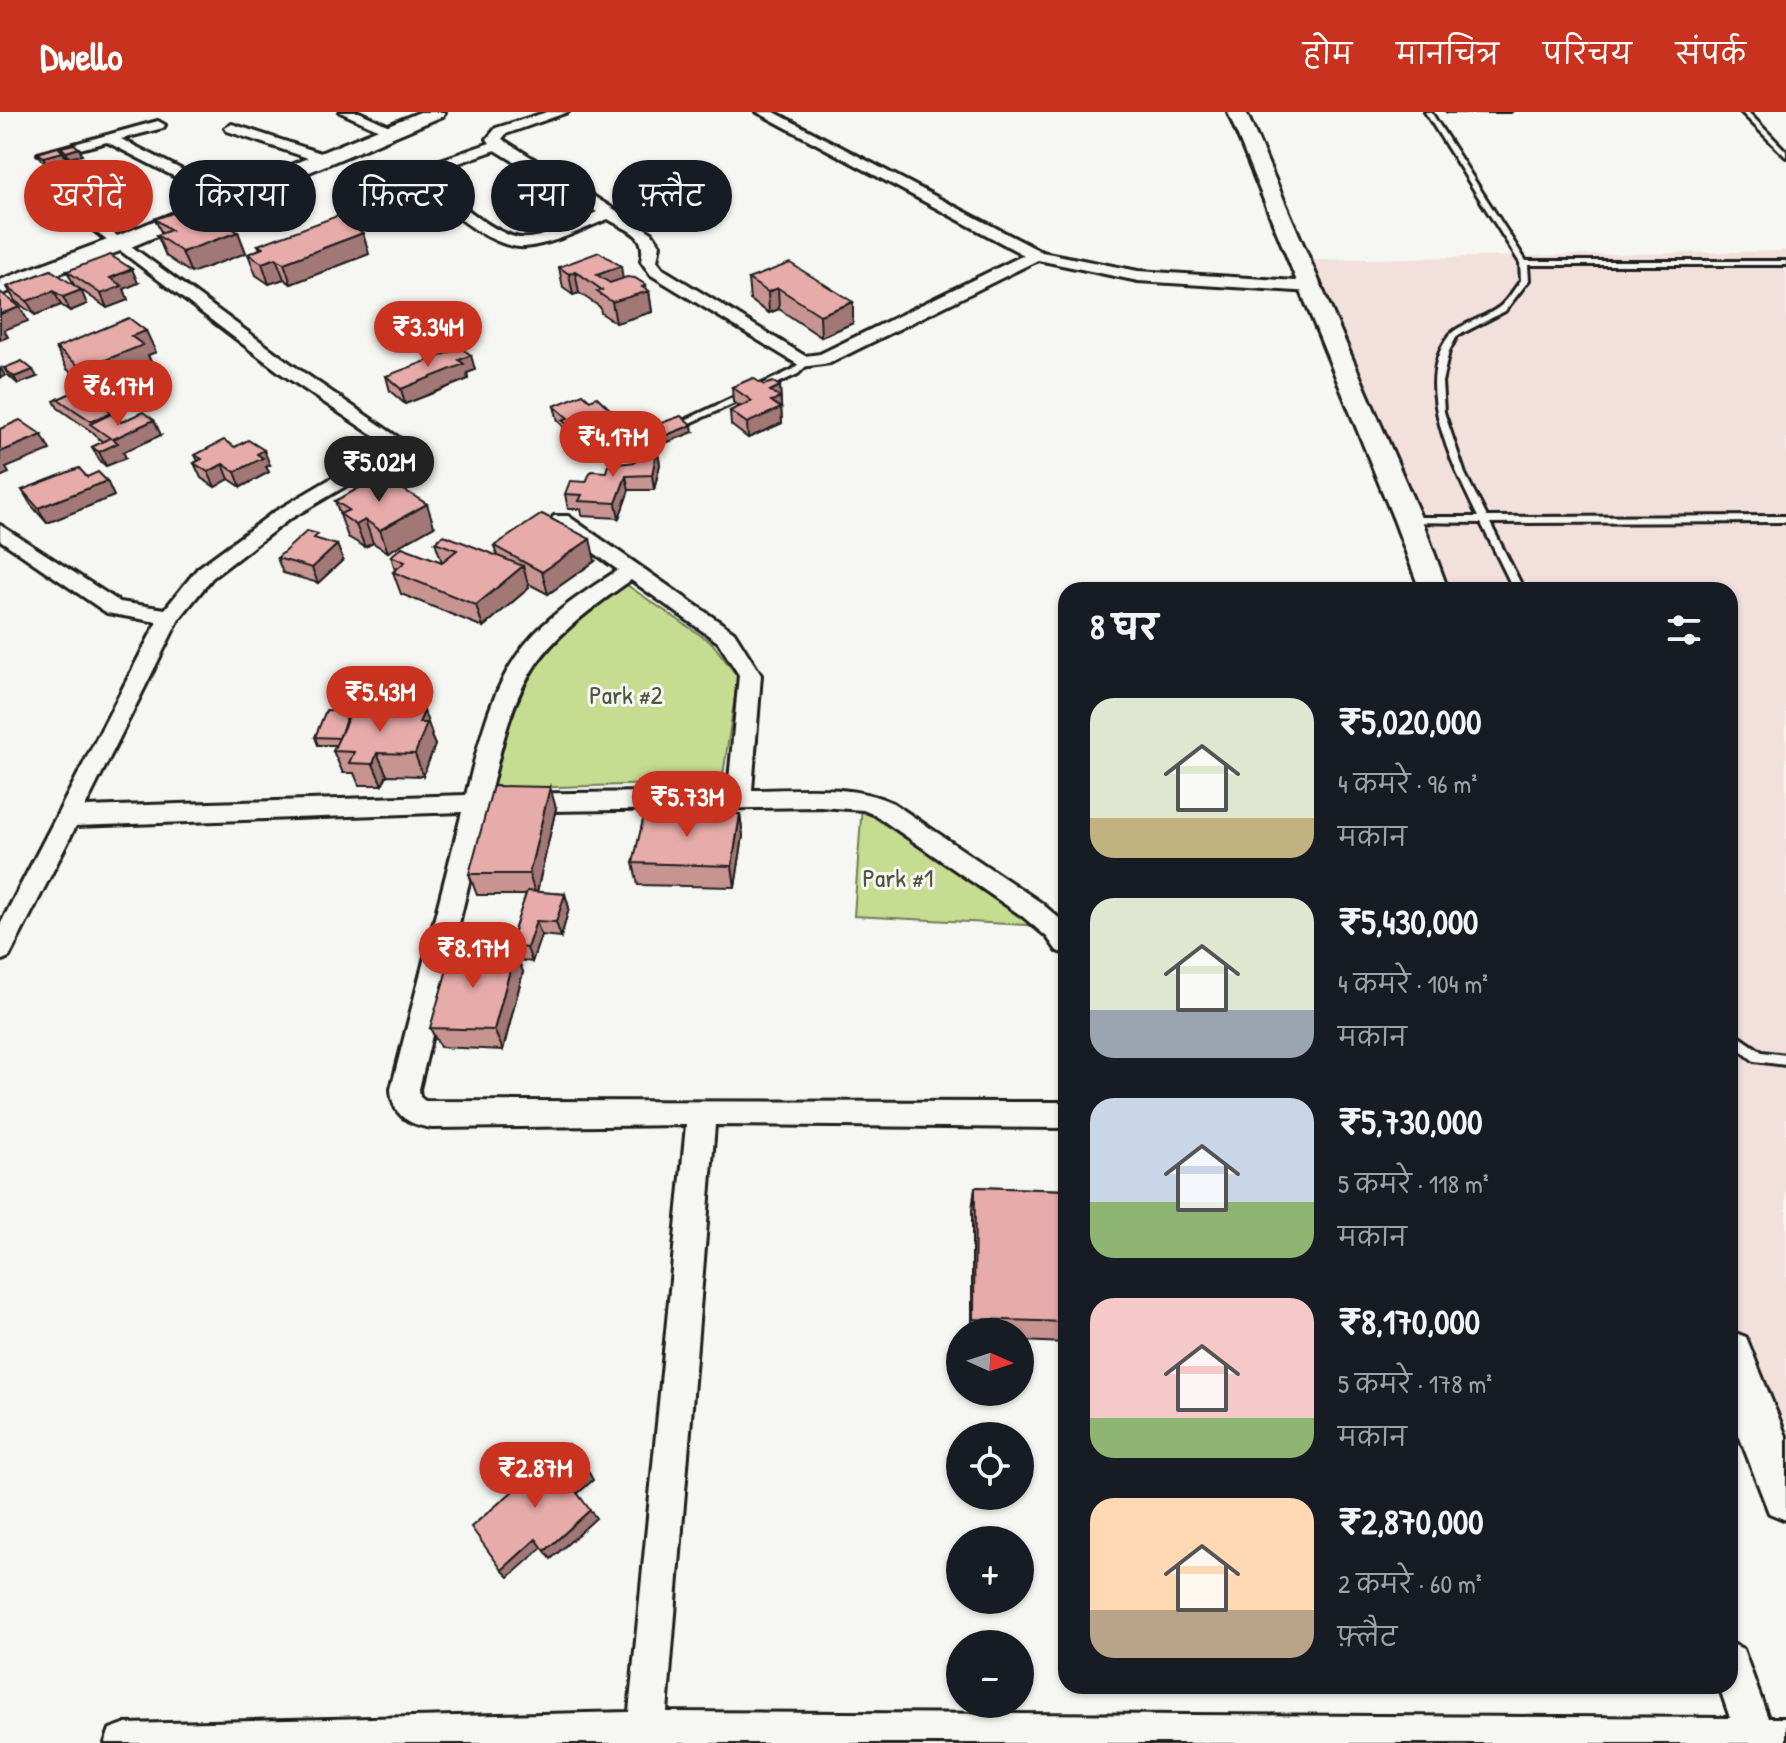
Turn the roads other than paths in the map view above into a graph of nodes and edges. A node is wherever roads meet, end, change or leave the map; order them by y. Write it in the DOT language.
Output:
graph roads {
  1 [pos="347,112"];
  2 [pos="436,112"];
  3 [pos="561,112"];
  4 [pos="764,112"];
  5 [pos="1237,112"];
  6 [pos="1428,112"];
  7 [pos="1744,112"];
  8 [pos="158,125"];
  9 [pos="232,128"];
  10 [pos="391,130"];
  11 [pos="112,140"];
  12 [pos="498,145"];
  13 [pos="43,155"];
  14 [pos="1786,155"];
  15 [pos="322,158"];
  16 [pos="316,161"];
  17 [pos="169,169"];
  18 [pos="609,213"];
  19 [pos="169,223"];
  20 [pos="103,232"];
  21 [pos="118,244"];
  22 [pos="1036,255"];
  23 [pos="1524,263"];
  24 [pos="1786,263"];
  25 [pos="4,282"];
  26 [pos="1312,287"];
  27 [pos="806,362"];
  28 [pos="683,423"];
  29 [pos="1786,519"];
  30 [pos="561,520"];
  31 [pos="1408,520"];
  32 [pos="1486,520"];
  33 [pos="0,531"];
  34 [pos="631,570"];
  35 [pos="1431,582"];
  36 [pos="1515,582"];
  37 [pos="170,617"];
  38 [pos="739,798"];
  39 [pos="476,803"];
  40 [pos="68,817"];
  41 [pos="1058,933"];
  42 [pos="0,950"];
  43 [pos="1738,1041"];
  44 [pos="1786,1060"];
  45 [pos="702,1112"];
  46 [pos="1058,1115"];
  47 [pos="1738,1373"];
  48 [pos="1786,1496"];
  49 [pos="1738,1679"];
  50 [pos="646,1731"];
  51 [pos="1165,1738"];
  52 [pos="1767,1739"];
  53 [pos="124,1743"];
  1 -- 10 [label="street"];
  2 -- 10 [label="main road"];
  3 -- 12 [label="street"];
  4 -- 22 [label="street"];
  5 -- 26 [label="main road"];
  6 -- 23 [label="lane"];
  7 -- 14 [label="lane"];
  8 -- 11 [label="street"];
  9 -- 15 [label="street"];
  10 -- 15 [label="main road"];
  11 -- 13 [label="street"];
  11 -- 17 [label="street"];
  12 -- 18 [label="street"];
  12 -- 18 [label="street"];
  15 -- 16 [label="main road"];
  18 -- 27 [label="street"];
  19 -- 21 [label="main road"];
  20 -- 21 [label="street"];
  21 -- 25 [label="main road"];
  21 -- 37 [label="street"];
  22 -- 26 [label="street"];
  22 -- 27 [label="street"];
  23 -- 24 [label="lane"];
  23 -- 32 [label="lane"];
  26 -- 31 [label="main road"];
  27 -- 28 [label="lane"];
  29 -- 32 [label="lane"];
  30 -- 34 [label="street"];
  31 -- 32 [label="lane"];
  31 -- 35 [label="main road"];
  32 -- 36 [label="lane"];
  33 -- 37 [label="street"];
  34 -- 38 [label="street"];
  34 -- 39 [label="street"];
  37 -- 40 [label="street"];
  38 -- 39 [label="street"];
  38 -- 41 [label="street"];
  39 -- 40 [label="street"];
  39 -- 45 [label="street"];
  40 -- 42 [label="street"];
  43 -- 44 [label="lane"];
  45 -- 46 [label="street"];
  45 -- 50 [label="street"];
  47 -- 48 [label="main road"];
  49 -- 52 [label="street"];
  50 -- 51 [label="street"];
  50 -- 53 [label="street"];
  51 -- 52 [label="street"];
}
